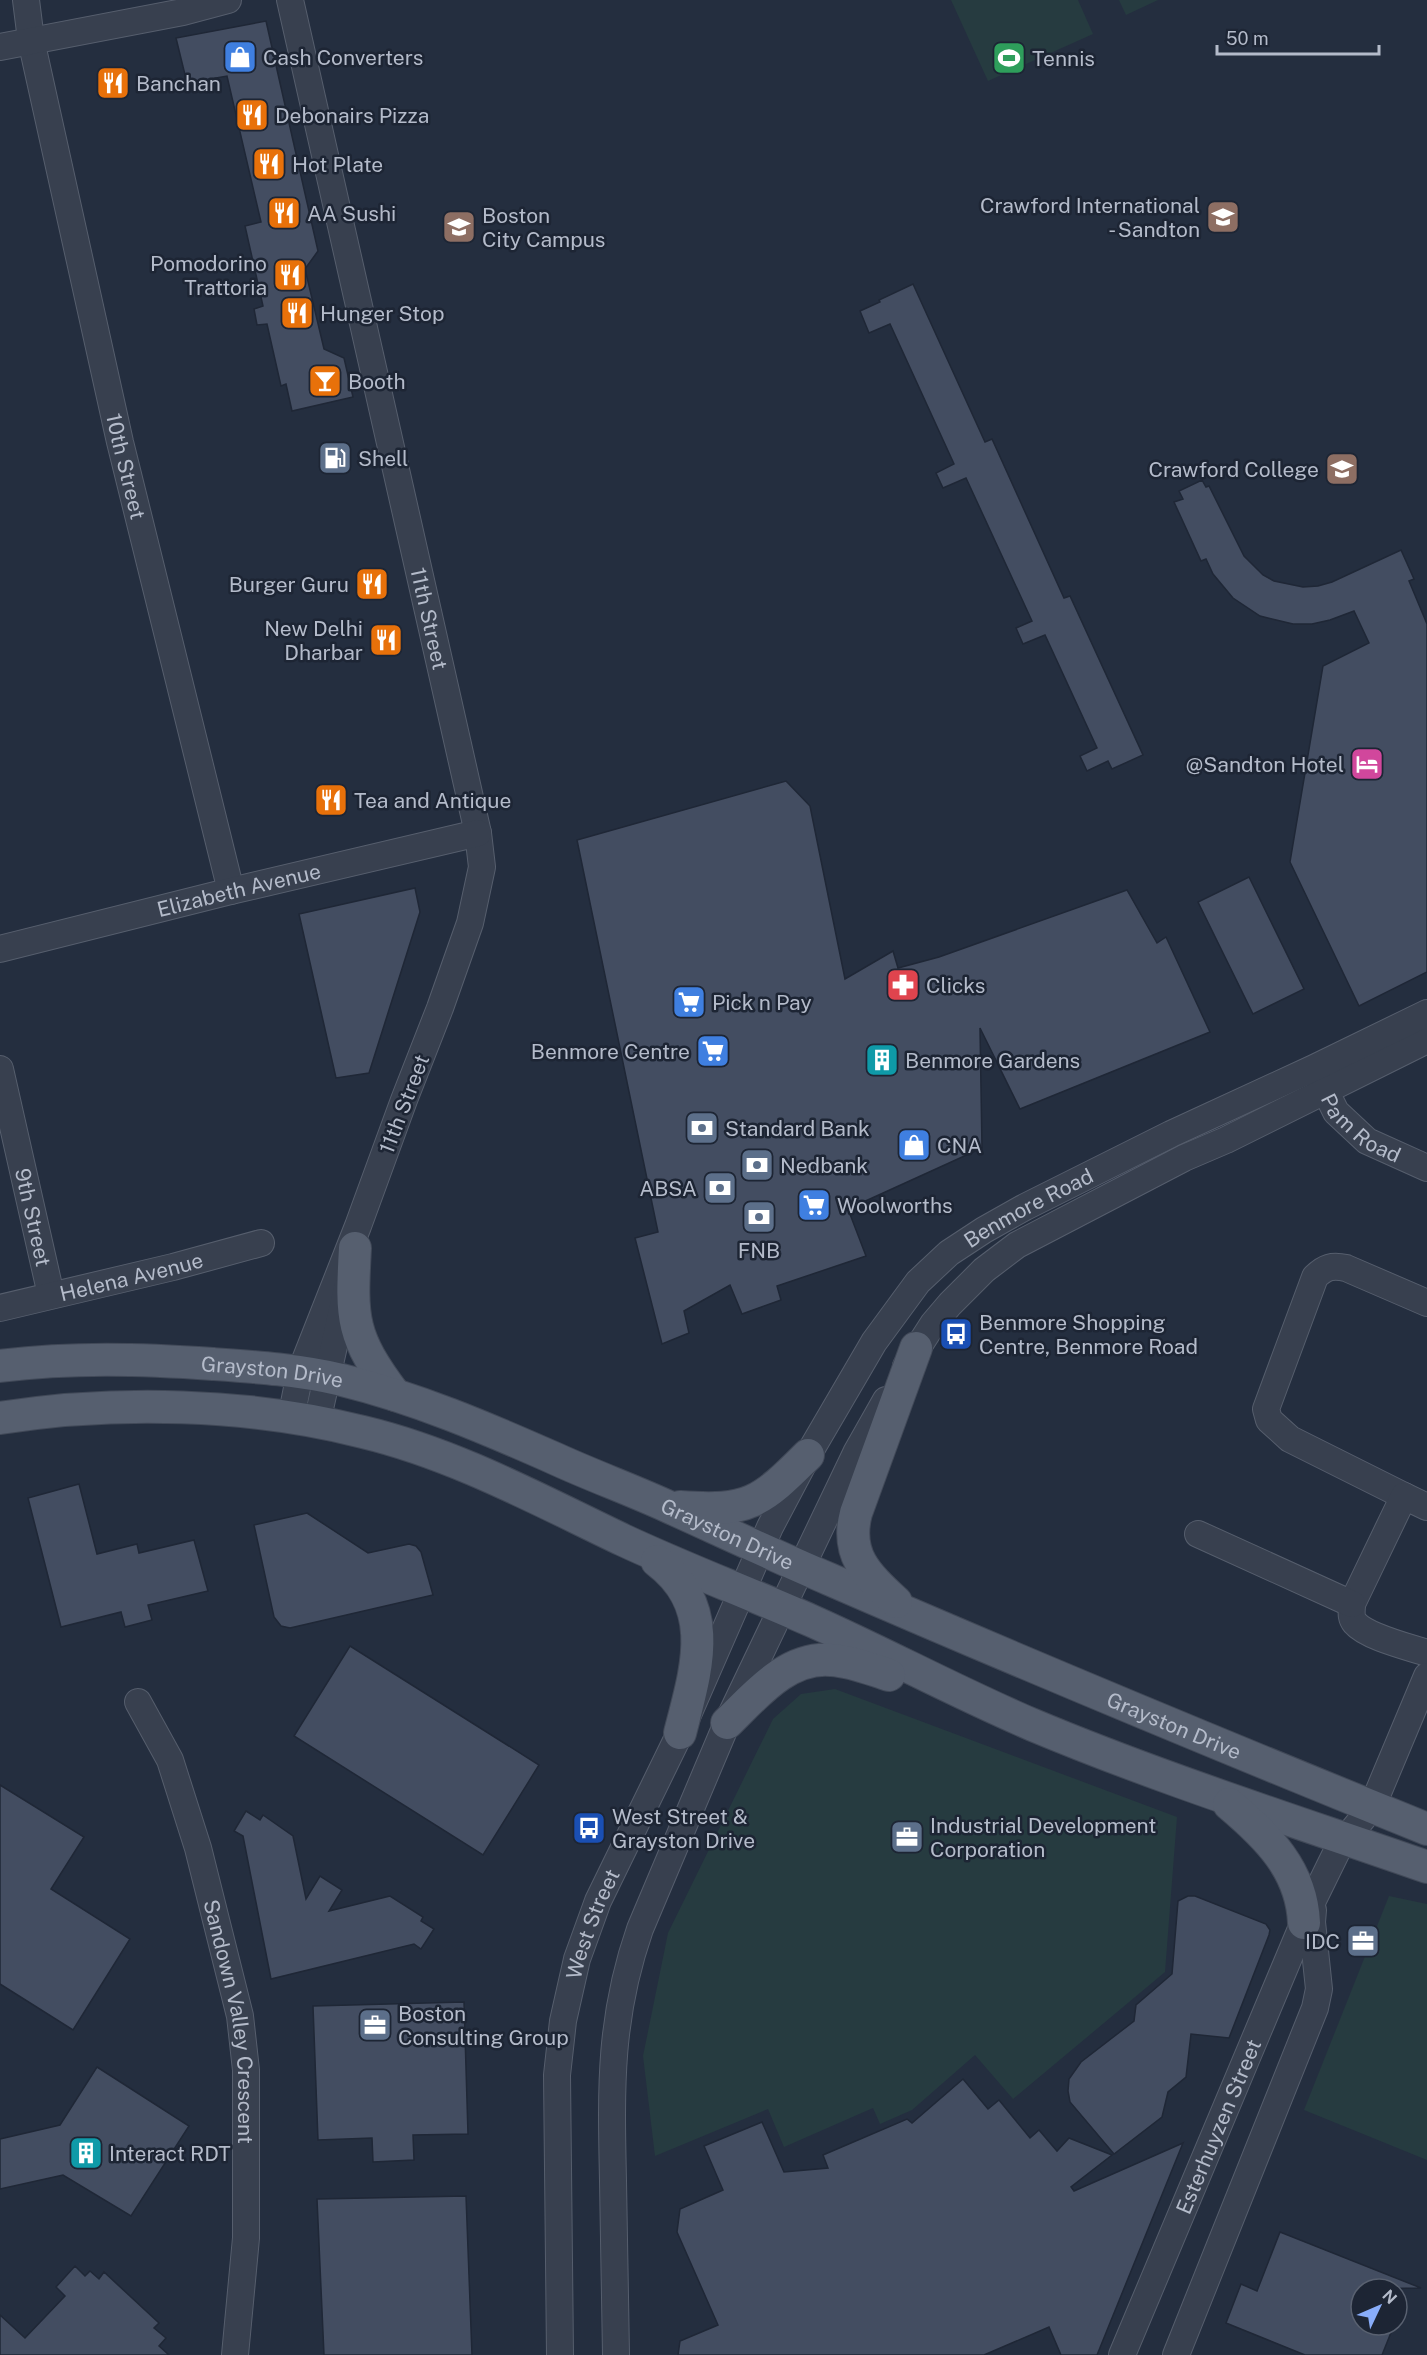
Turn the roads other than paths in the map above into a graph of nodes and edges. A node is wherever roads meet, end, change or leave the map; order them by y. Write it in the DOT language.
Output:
graph roads {
  1 [pos="26,0"];
  2 [pos="228,0"];
  3 [pos="290,0"];
  4 [pos="31,40"];
  5 [pos="0,47"];
  6 [pos="478,833"];
  7 [pos="231,891"];
  8 [pos="0,949"];
  9 [pos="1427,1013"];
  10 [pos="1427,1040"];
  11 [pos="0,1069"];
  12 [pos="1319,1079"];
  13 [pos="1427,1168"];
  14 [pos="357,1237"];
  15 [pos="261,1243"];
  16 [pos="51,1295"];
  17 [pos="1427,1303"];
  18 [pos="0,1308"];
  19 [pos="916,1348"];
  20 [pos="0,1366"];
  21 [pos="315,1375"];
  22 [pos="394,1395"];
  23 [pos="0,1418"];
  24 [pos="304,1420"];
  25 [pos="808,1455"];
  26 [pos="1416,1502"];
  27 [pos="667,1506"];
  28 [pos="1198,1534"];
  29 [pos="638,1547"];
  30 [pos="761,1550"];
  31 [pos="801,1568"];
  32 [pos="742,1592"];
  33 [pos="1352,1604"];
  34 [pos="781,1608"];
  35 [pos="910,1614"];
  36 [pos="1427,1653"];
  37 [pos="1427,1676"];
  38 [pos="138,1702"];
  39 [pos="727,1723"];
  40 [pos="1032,1724"];
  41 [pos="680,1733"];
  42 [pos="1220,1797"];
  43 [pos="1372,1807"];
  44 [pos="1427,1829"];
  45 [pos="1345,1838"];
  46 [pos="1427,1867"];
  47 [pos="1309,1910"];
  48 [pos="235,2355"];
  49 [pos="560,2355"];
  50 [pos="616,2355"];
  51 [pos="1122,2355"];
  52 [pos="1176,2355"];
  1 -- 4 [label="street, 10th Street"];
  2 -- 4 [label="street"];
  3 -- 6 [label="street, 11th Street"];
  4 -- 5 [label="street"];
  4 -- 7 [label="street, 10th Street"];
  6 -- 7 [label="street, Elizabeth Avenue"];
  6 -- 14 [label="street, 11th Street"];
  7 -- 8 [label="street, Elizabeth Avenue"];
  9 -- 12 [label="street, Benmore Road"];
  10 -- 12 [label="street, Benmore Road"];
  11 -- 16 [label="street, 9th Street"];
  12 -- 13 [label="street, Pam Road"];
  12 -- 19 [label="street, Benmore Road"];
  12 -- 25 [label="street, Benmore Road"];
  14 -- 21 [label="street, 11th Street"];
  14 -- 22 [label="main road"];
  15 -- 16 [label="street, Helena Avenue"];
  16 -- 18 [label="street, Helena Avenue"];
  17 -- 26 [label="street"];
  19 -- 31 [label="street, Benmore Road"];
  19 -- 35 [label="main road"];
  20 -- 21 [label="main road, Grayston Drive"];
  21 -- 22 [label="main road, Grayston Drive"];
  21 -- 24 [label="street, 11th Street"];
  22 -- 27 [label="main road, Grayston Drive"];
  23 -- 24 [label="main road, Grayston Drive"];
  24 -- 29 [label="main road, Grayston Drive"];
  25 -- 27 [label="main road"];
  25 -- 30 [label="street, Benmore Road"];
  26 -- 33 [label="street"];
  27 -- 30 [label="main road, Grayston Drive"];
  28 -- 33 [label="street"];
  29 -- 32 [label="main road, Grayston Drive"];
  29 -- 41 [label="main road"];
  30 -- 31 [label="main road, Grayston Drive"];
  30 -- 32 [label="street, Benmore Road"];
  31 -- 34 [label="street, Benmore Road"];
  31 -- 35 [label="main road, Grayston Drive"];
  32 -- 34 [label="main road, Grayston Drive"];
  32 -- 41 [label="street, West Street"];
  33 -- 36 [label="street"];
  34 -- 39 [label="street"];
  34 -- 40 [label="main road, Grayston Drive"];
  35 -- 43 [label="main road, Grayston Drive"];
  37 -- 43 [label="street, Esterhuyzen Street"];
  38 -- 48 [label="street, Sandown Valley Crescent"];
  39 -- 40 [label="main road"];
  39 -- 50 [label="street"];
  40 -- 42 [label="main road, Grayston Drive"];
  41 -- 49 [label="street, West Street"];
  42 -- 45 [label="main road, Grayston Drive"];
  42 -- 47 [label="main road"];
  43 -- 44 [label="main road, Grayston Drive"];
  43 -- 45 [label="street, Esterhuyzen Street"];
  45 -- 46 [label="main road, Grayston Drive"];
  45 -- 47 [label="street, Esterhuyzen Street"];
  47 -- 51 [label="street, Esterhuyzen Street"];
  47 -- 52 [label="street, Esterhuyzen Street"];
}
